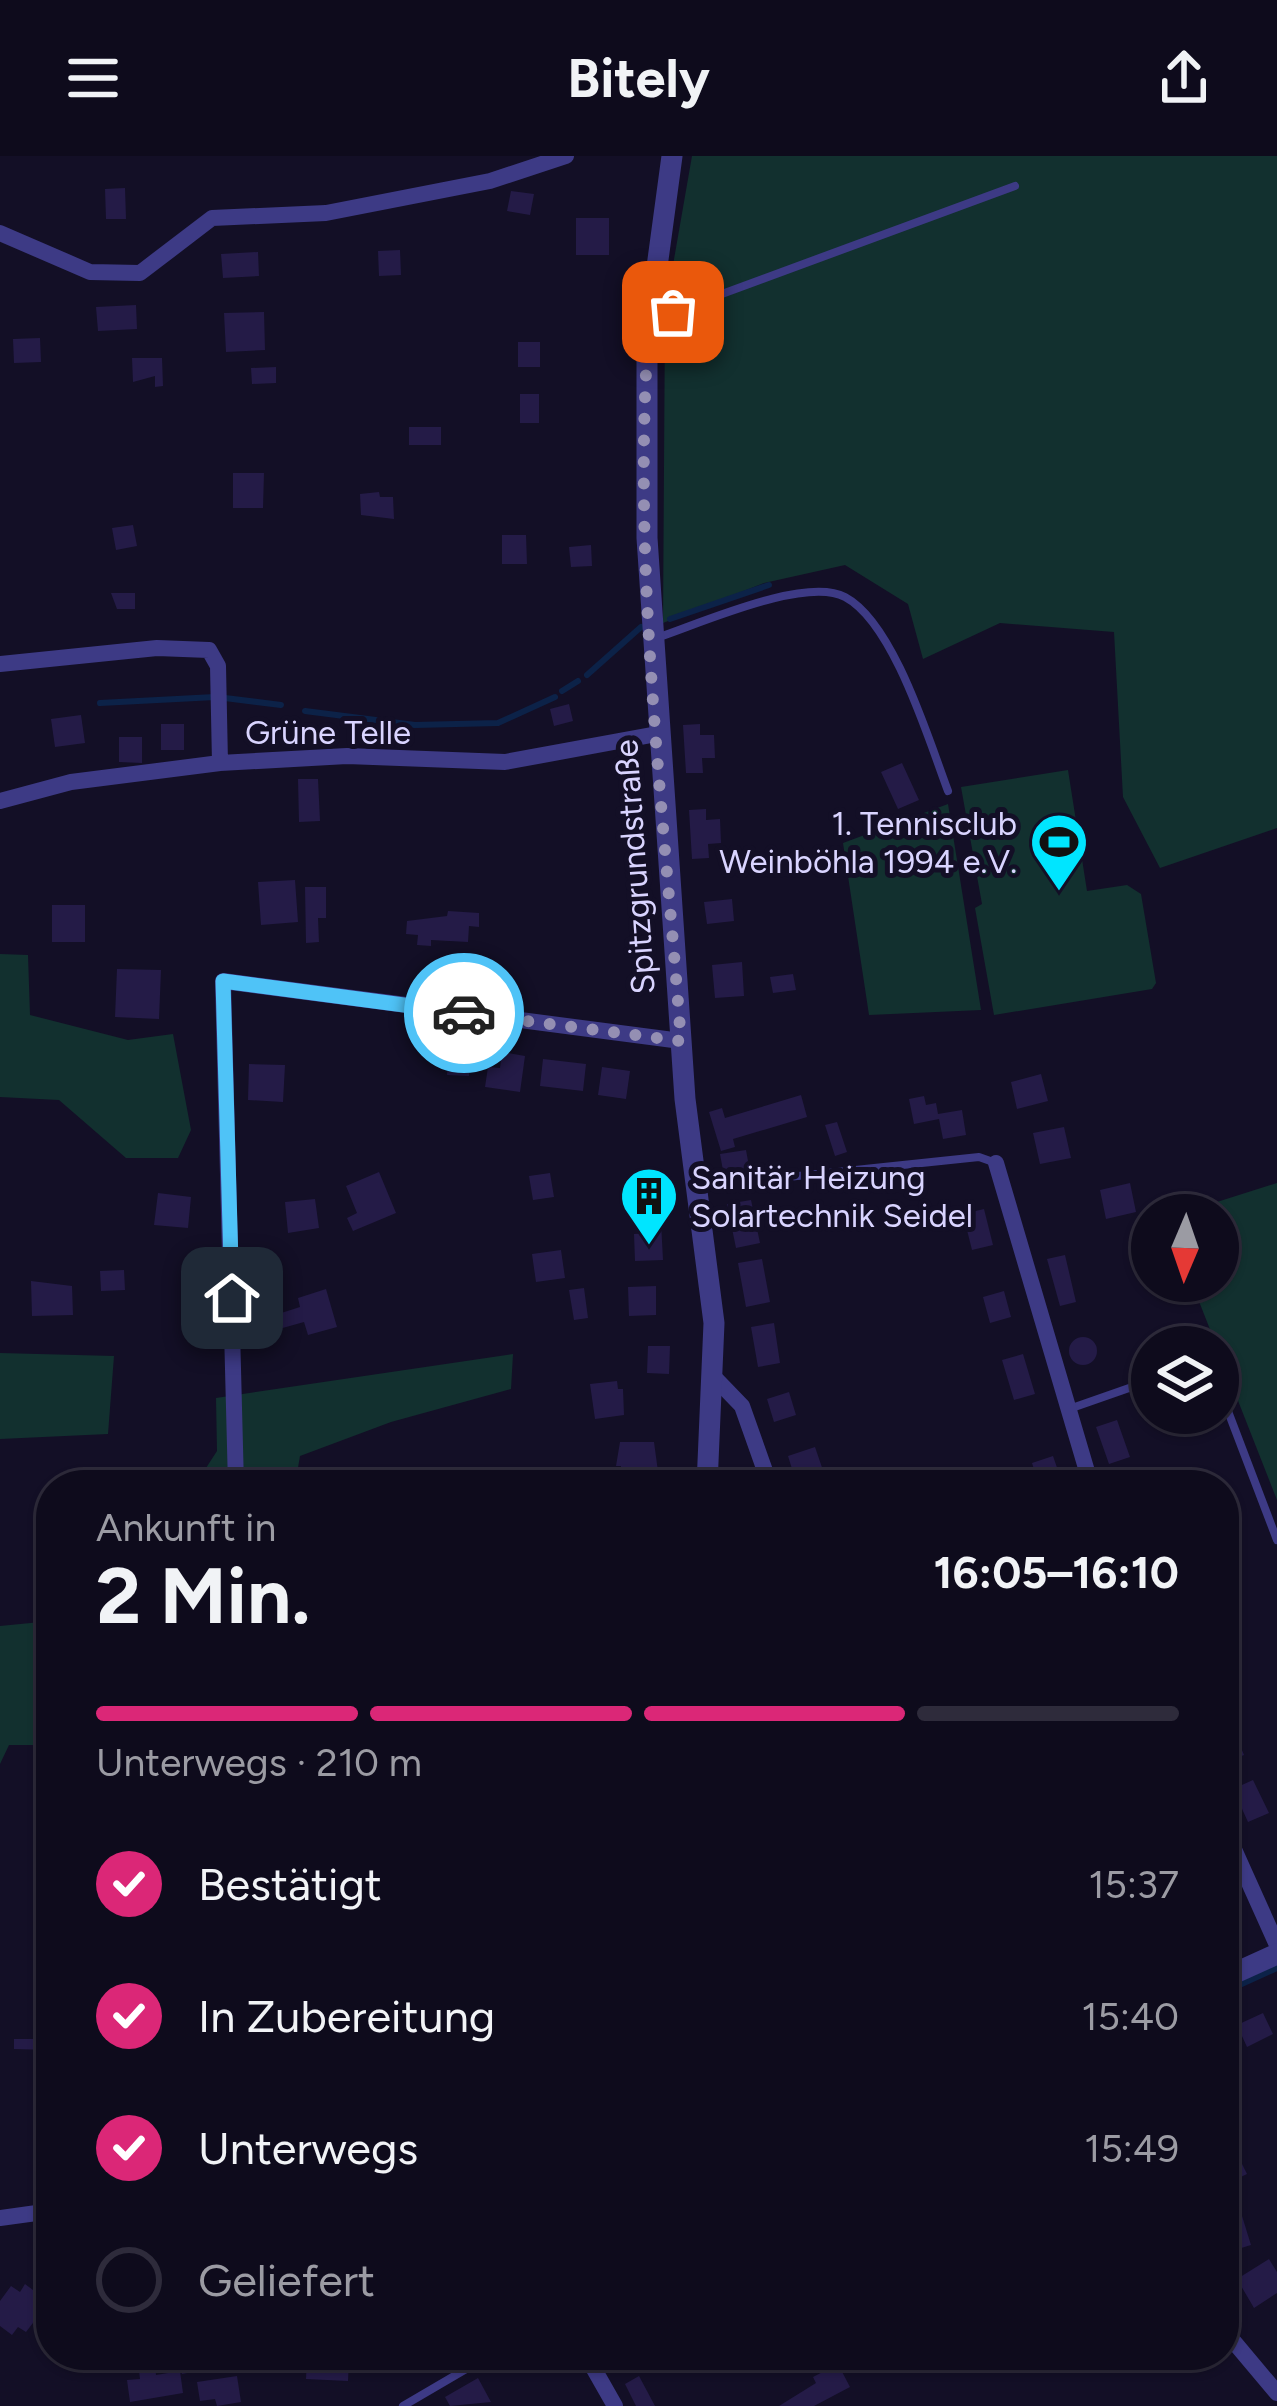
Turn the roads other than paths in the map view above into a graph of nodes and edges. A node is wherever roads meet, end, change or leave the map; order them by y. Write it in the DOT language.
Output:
graph roads {
  1 [pos="566,156"];
  2 [pos="672,156"];
  3 [pos="1015,186"];
  4 [pos="0,233"];
  5 [pos="650,311"];
  6 [pos="652,639"];
  7 [pos="0,664"];
  8 [pos="657,734"];
  9 [pos="220,763"];
  10 [pos="947,790"];
  11 [pos="0,801"];
  12 [pos="681,1041"];
  13 [pos="996,1163"];
  14 [pos="695,1187"];
  15 [pos="714,1377"];
  16 [pos="1131,1387"];
  17 [pos="1065,1411"];
  18 [pos="1237,1434"];
  19 [pos="236,1470"];
  20 [pos="708,1470"];
  21 [pos="765,1470"];
  22 [pos="1086,1470"];
  23 [pos="1277,1540"];
  24 [pos="1239,1862"];
  25 [pos="1277,1949"];
  26 [pos="1239,1970"];
  27 [pos="36,2213"];
  28 [pos="0,2218"];
  29 [pos="1239,2348"];
  30 [pos="464,2370"];
  31 [pos="595,2370"];
  32 [pos="1277,2393"];
  33 [pos="403,2406"];
  34 [pos="615,2406"];
  1 -- 4 [label="street"];
  2 -- 5 [label="street, Spitzgrundstraße"];
  3 -- 5 [label="lane"];
  5 -- 6 [label="street, Spitzgrundstraße"];
  6 -- 8 [label="street, Spitzgrundstraße"];
  6 -- 10 [label="lane"];
  7 -- 9 [label="street"];
  8 -- 9 [label="street, Grüne Telle"];
  8 -- 12 [label="street, Spitzgrundstraße"];
  9 -- 11 [label="street, Grüne Telle"];
  12 -- 14 [label="street, Spitzgrundstraße"];
  12 -- 19 [label="street"];
  13 -- 14 [label="lane"];
  13 -- 17 [label="street"];
  14 -- 15 [label="street, Spitzgrundstraße"];
  15 -- 20 [label="street, Spitzgrundstraße"];
  15 -- 21 [label="street"];
  16 -- 17 [label="lane"];
  17 -- 22 [label="street"];
  18 -- 23 [label="lane"];
  24 -- 25 [label="street"];
  25 -- 26 [label="street"];
  27 -- 28 [label="street"];
  29 -- 32 [label="street"];
  30 -- 33 [label="lane"];
  31 -- 34 [label="street"];
}
